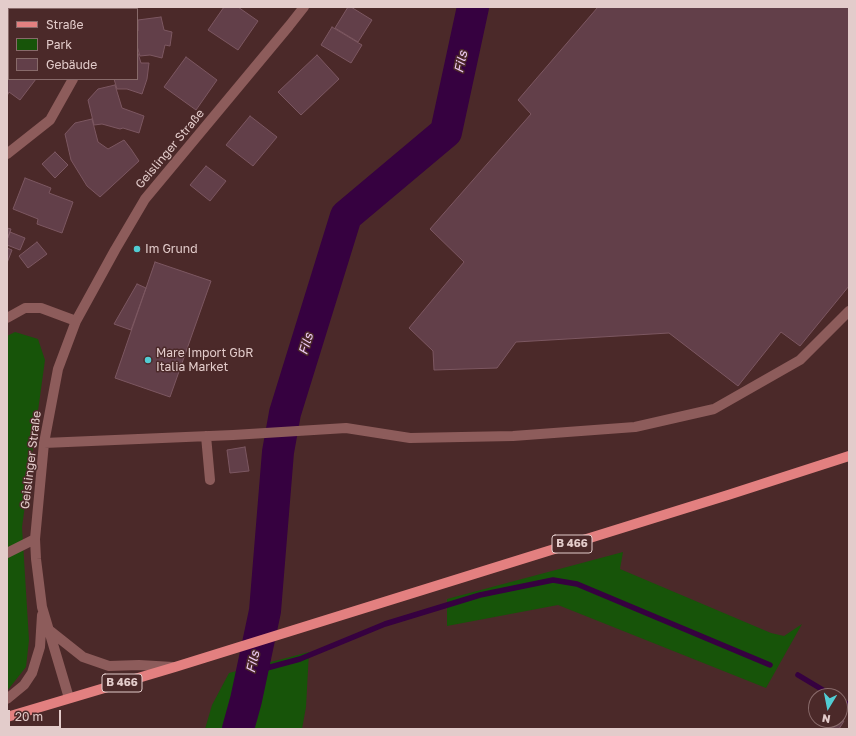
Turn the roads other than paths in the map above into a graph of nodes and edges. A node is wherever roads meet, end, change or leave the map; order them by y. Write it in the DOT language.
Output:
graph roads {
  1 [pos="304,7"];
  2 [pos="72,80"];
  3 [pos="7,154"];
  4 [pos="849,311"];
  5 [pos="7,318"];
  6 [pos="76,320"];
  7 [pos="206,436"];
  8 [pos="44,443"];
  9 [pos="849,456"];
  10 [pos="210,480"];
  11 [pos="35,539"];
  12 [pos="7,553"];
  13 [pos="42,607"];
  14 [pos="49,630"];
  15 [pos="175,667"];
  16 [pos="69,698"];
  17 [pos="7,699"];
  18 [pos="7,717"];
  1 -- 6 [label="street, Geislinger Straße"];
  2 -- 3 [label="street"];
  4 -- 7 [label="street"];
  5 -- 6 [label="street"];
  6 -- 8 [label="street, Geislinger Straße"];
  7 -- 8 [label="street"];
  7 -- 10 [label="street"];
  8 -- 11 [label="street, Geislinger Straße"];
  9 -- 15 [label="main road, B 466"];
  11 -- 12 [label="street"];
  11 -- 13 [label="street, Geislinger Straße"];
  13 -- 14 [label="street, Geislinger Straße"];
  13 -- 17 [label="street, Geislinger Straße"];
  14 -- 15 [label="street"];
  14 -- 16 [label="street, Geislinger Straße"];
  15 -- 16 [label="main road, B 466"];
  16 -- 18 [label="main road, B 466"];
}
